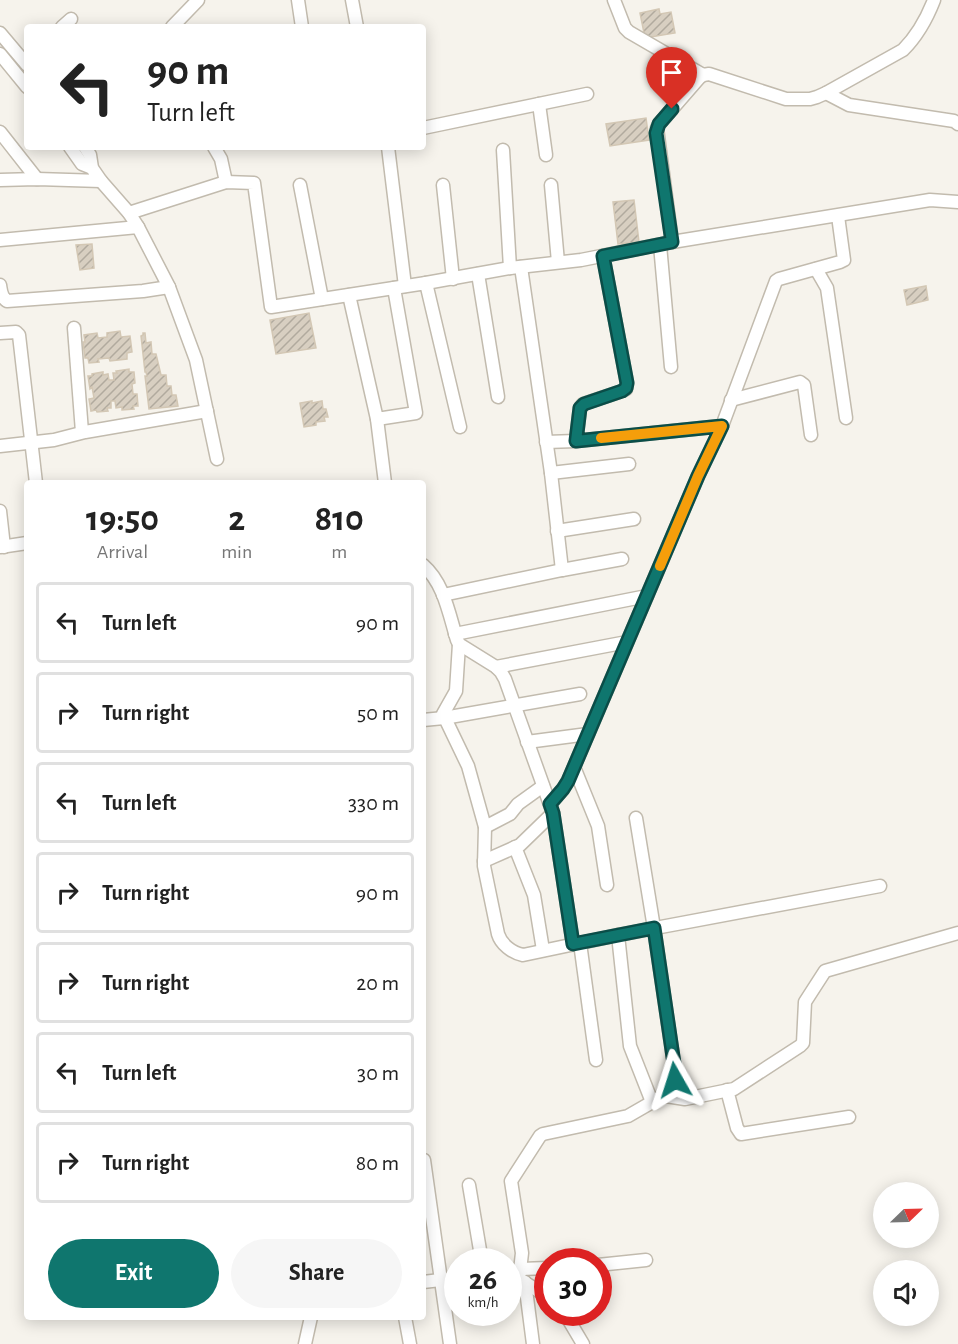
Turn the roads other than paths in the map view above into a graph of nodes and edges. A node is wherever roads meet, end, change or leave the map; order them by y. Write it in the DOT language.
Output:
graph roads {
  1 [pos="198,0"];
  2 [pos="298,0"];
  3 [pos="352,0"];
  4 [pos="614,0"];
  5 [pos="934,0"];
  6 [pos="175,24"];
  7 [pos="302,24"];
  8 [pos="356,24"];
  9 [pos="0,33"];
  10 [pos="0,54"];
  11 [pos="24,58"];
  12 [pos="703,75"];
  13 [pos="24,83"];
  14 [pos="826,93"];
  15 [pos="587,94"];
  16 [pos="539,104"];
  17 [pos="958,124"];
  18 [pos="426,127"];
  19 [pos="0,132"];
  20 [pos="72,150"];
  21 [pos="87,150"];
  22 [pos="216,150"];
  23 [pos="388,150"];
  24 [pos="503,150"];
  25 [pos="546,155"];
  26 [pos="92,168"];
  27 [pos="37,179"];
  28 [pos="0,180"];
  29 [pos="101,180"];
  30 [pos="225,182"];
  31 [pos="443,184"];
  32 [pos="550,185"];
  33 [pos="300,186"];
  34 [pos="958,202"];
  35 [pos="129,213"];
  36 [pos="838,216"];
  37 [pos="138,227"];
  38 [pos="0,240"];
  39 [pos="666,244"];
  40 [pos="603,256"];
  41 [pos="558,262"];
  42 [pos="516,267"];
  43 [pos="816,269"];
  44 [pos="478,274"];
  45 [pos="453,279"];
  46 [pos="426,283"];
  47 [pos="0,285"];
  48 [pos="169,287"];
  49 [pos="400,287"];
  50 [pos="349,295"];
  51 [pos="322,300"];
  52 [pos="74,328"];
  53 [pos="0,333"];
  54 [pos="671,367"];
  55 [pos="498,398"];
  56 [pos="731,400"];
  57 [pos="207,411"];
  58 [pos="846,418"];
  59 [pos="377,419"];
  60 [pos="722,426"];
  61 [pos="460,427"];
  62 [pos="82,432"];
  63 [pos="811,435"];
  64 [pos="576,441"];
  65 [pos="546,442"];
  66 [pos="31,443"];
  67 [pos="0,446"];
  68 [pos="217,459"];
  69 [pos="629,464"];
  70 [pos="551,473"];
  71 [pos="36,480"];
  72 [pos="385,480"];
  73 [pos="0,511"];
  74 [pos="634,519"];
  75 [pos="557,531"];
  76 [pos="24,543"];
  77 [pos="2,547"];
  78 [pos="622,559"];
  79 [pos="426,569"];
  80 [pos="562,570"];
  81 [pos="443,595"];
  82 [pos="647,596"];
  83 [pos="457,639"];
  84 [pos="627,642"];
  85 [pos="496,667"];
  86 [pos="580,694"];
  87 [pos="514,706"];
  88 [pos="444,718"];
  89 [pos="426,720"];
  90 [pos="588,734"];
  91 [pos="527,742"];
  92 [pos="574,767"];
  93 [pos="543,786"];
  94 [pos="551,809"];
  95 [pos="636,818"];
  96 [pos="485,827"];
  97 [pos="515,847"];
  98 [pos="484,861"];
  99 [pos="607,885"];
  100 [pos="880,886"];
  101 [pos="654,928"];
  102 [pos="958,933"];
  103 [pos="618,935"];
  104 [pos="577,943"];
  105 [pos="543,950"];
  106 [pos="596,1060"];
  107 [pos="728,1090"];
  108 [pos="666,1096"];
  109 [pos="652,1102"];
  110 [pos="849,1117"];
  111 [pos="426,1174"];
  112 [pos="470,1185"];
  113 [pos="480,1248"];
  114 [pos="521,1248"];
  115 [pos="646,1260"];
  116 [pos="612,1264"];
  117 [pos="441,1280"];
  118 [pos="444,1280"];
  119 [pos="426,1282"];
  120 [pos="522,1294"];
  121 [pos="310,1320"];
  122 [pos="406,1320"];
  123 [pos="572,1326"];
  124 [pos="305,1344"];
  125 [pos="410,1344"];
  126 [pos="450,1344"];
  127 [pos="533,1344"];
  128 [pos="583,1344"];
  1 -- 6 [label="street"];
  2 -- 7 [label="street"];
  3 -- 8 [label="street"];
  4 -- 12 [label="street"];
  5 -- 14 [label="street"];
  9 -- 11 [label="street"];
  10 -- 13 [label="street"];
  12 -- 14 [label="street"];
  12 -- 39 [label="street"];
  14 -- 17 [label="street"];
  15 -- 16 [label="street"];
  16 -- 18 [label="street"];
  16 -- 25 [label="street"];
  19 -- 27 [label="street"];
  20 -- 26 [label="street"];
  21 -- 26 [label="street"];
  22 -- 30 [label="street"];
  23 -- 49 [label="street"];
  24 -- 42 [label="street"];
  26 -- 29 [label="street"];
  27 -- 28 [label="street"];
  27 -- 29 [label="street"];
  29 -- 35 [label="street"];
  30 -- 35 [label="street"];
  30 -- 51 [label="street"];
  31 -- 45 [label="street"];
  32 -- 41 [label="street"];
  33 -- 51 [label="street"];
  34 -- 36 [label="street"];
  35 -- 37 [label="street"];
  36 -- 39 [label="street"];
  36 -- 43 [label="street"];
  37 -- 38 [label="street"];
  37 -- 48 [label="street"];
  39 -- 40 [label="street"];
  39 -- 54 [label="street"];
  40 -- 41 [label="street"];
  40 -- 64 [label="street"];
  41 -- 42 [label="street"];
  42 -- 44 [label="street"];
  42 -- 65 [label="street"];
  43 -- 56 [label="street"];
  43 -- 58 [label="street"];
  44 -- 45 [label="street"];
  44 -- 55 [label="street"];
  45 -- 46 [label="street"];
  46 -- 49 [label="street"];
  46 -- 61 [label="street"];
  47 -- 48 [label="street"];
  48 -- 57 [label="street"];
  49 -- 50 [label="street"];
  49 -- 59 [label="street"];
  50 -- 51 [label="street"];
  50 -- 59 [label="street"];
  52 -- 62 [label="street"];
  53 -- 66 [label="street"];
  56 -- 60 [label="street"];
  56 -- 63 [label="street"];
  57 -- 62 [label="street"];
  57 -- 68 [label="street"];
  59 -- 72 [label="street"];
  60 -- 64 [label="street"];
  60 -- 82 [label="street"];
  62 -- 66 [label="street"];
  64 -- 65 [label="street"];
  65 -- 70 [label="street"];
  66 -- 67 [label="street"];
  66 -- 71 [label="street"];
  69 -- 70 [label="street"];
  70 -- 75 [label="street"];
  73 -- 77 [label="street"];
  74 -- 75 [label="street"];
  75 -- 80 [label="street"];
  76 -- 77 [label="street"];
  78 -- 80 [label="street"];
  79 -- 81 [label="street"];
  80 -- 81 [label="street"];
  81 -- 83 [label="street"];
  82 -- 83 [label="street"];
  82 -- 84 [label="street"];
  83 -- 85 [label="street"];
  83 -- 88 [label="street"];
  84 -- 85 [label="street"];
  84 -- 90 [label="street"];
  85 -- 87 [label="street"];
  86 -- 87 [label="street"];
  87 -- 88 [label="street"];
  87 -- 91 [label="street"];
  88 -- 89 [label="street"];
  88 -- 96 [label="street"];
  90 -- 91 [label="street"];
  90 -- 92 [label="street"];
  91 -- 93 [label="street"];
  92 -- 94 [label="street"];
  92 -- 99 [label="street"];
  93 -- 94 [label="street"];
  93 -- 96 [label="street"];
  94 -- 97 [label="street"];
  94 -- 104 [label="street"];
  95 -- 101 [label="street"];
  96 -- 98 [label="street"];
  97 -- 98 [label="street"];
  97 -- 105 [label="street"];
  98 -- 105 [label="street"];
  100 -- 101 [label="street"];
  101 -- 103 [label="street"];
  101 -- 108 [label="street"];
  102 -- 107 [label="street"];
  103 -- 104 [label="street"];
  103 -- 109 [label="street"];
  104 -- 105 [label="street"];
  104 -- 106 [label="street"];
  107 -- 108 [label="street"];
  107 -- 110 [label="street"];
  108 -- 109 [label="street"];
  109 -- 114 [label="street"];
  111 -- 117 [label="street"];
  112 -- 113 [label="street"];
  115 -- 116 [label="street"];
  117 -- 118 [label="street"];
  117 -- 119 [label="street"];
  117 -- 126 [label="street"];
  120 -- 127 [label="street"];
  121 -- 124 [label="street"];
  122 -- 125 [label="street"];
  123 -- 128 [label="street"];
}
